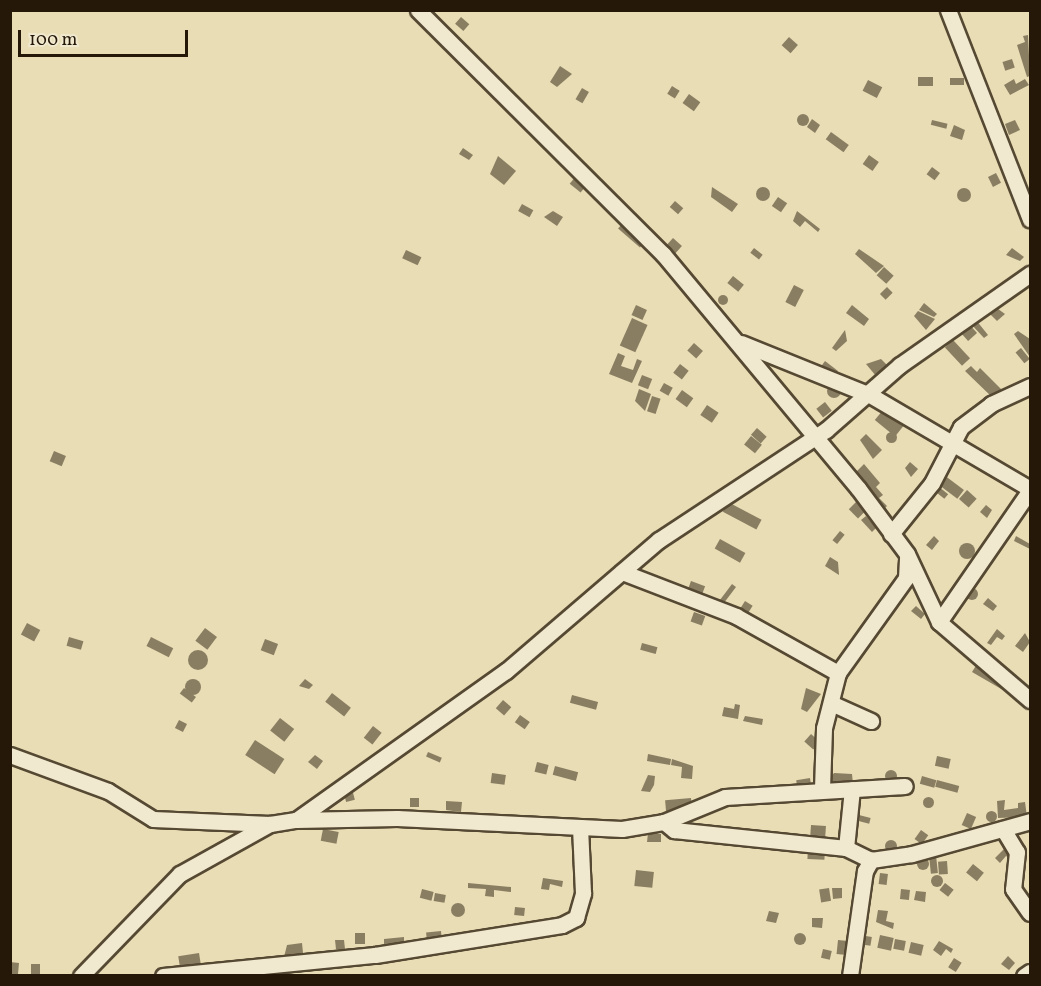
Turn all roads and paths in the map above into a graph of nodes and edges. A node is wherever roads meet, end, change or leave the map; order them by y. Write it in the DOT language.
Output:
graph roads {
  1 [pos="418,10"];
  2 [pos="948,10"];
  3 [pos="1030,219"];
  4 [pos="1030,274"];
  5 [pos="741,343"];
  6 [pos="1030,386"];
  7 [pos="870,395"];
  8 [pos="814,436"];
  9 [pos="950,443"];
  10 [pos="1030,490"];
  11 [pos="891,534"];
  12 [pos="907,554"];
  13 [pos="622,572"];
  14 [pos="939,622"];
  15 [pos="838,673"];
  16 [pos="1030,700"];
  17 [pos="831,703"];
  18 [pos="871,721"];
  19 [pos="10,755"];
  20 [pos="905,786"];
  21 [pos="822,789"];
  22 [pos="852,789"];
  23 [pos="296,820"];
  24 [pos="1030,821"];
  25 [pos="664,822"];
  26 [pos="270,824"];
  27 [pos="580,827"];
  28 [pos="1003,829"];
  29 [pos="846,848"];
  30 [pos="871,860"];
  31 [pos="1030,913"];
  32 [pos="1030,972"];
  33 [pos="81,975"];
  34 [pos="163,975"];
  35 [pos="850,975"];
  36 [pos="1024,975"];
  1 -- 5 [label="street"];
  2 -- 3 [label="street"];
  4 -- 7 [label="street"];
  5 -- 7 [label="street"];
  5 -- 8 [label="street"];
  6 -- 9 [label="street"];
  7 -- 8 [label="street"];
  7 -- 9 [label="street"];
  8 -- 11 [label="street"];
  8 -- 13 [label="street"];
  9 -- 10 [label="street"];
  9 -- 11 [label="street"];
  10 -- 14 [label="street"];
  11 -- 12 [label="street"];
  12 -- 14 [label="street"];
  12 -- 15 [label="street"];
  13 -- 15 [label="street"];
  13 -- 23 [label="street"];
  14 -- 16 [label="street"];
  15 -- 17 [label="street"];
  17 -- 18 [label="street"];
  17 -- 21 [label="street"];
  19 -- 26 [label="street"];
  20 -- 22 [label="street"];
  21 -- 22 [label="street"];
  21 -- 25 [label="street"];
  22 -- 29 [label="street"];
  23 -- 26 [label="street"];
  23 -- 27 [label="street"];
  24 -- 28 [label="street"];
  25 -- 27 [label="street"];
  25 -- 29 [label="street"];
  26 -- 33 [label="street"];
  27 -- 34 [label="street"];
  28 -- 30 [label="street"];
  28 -- 31 [label="street"];
  29 -- 30 [label="street"];
  30 -- 35 [label="street"];
  32 -- 36 [label="street"];
}
